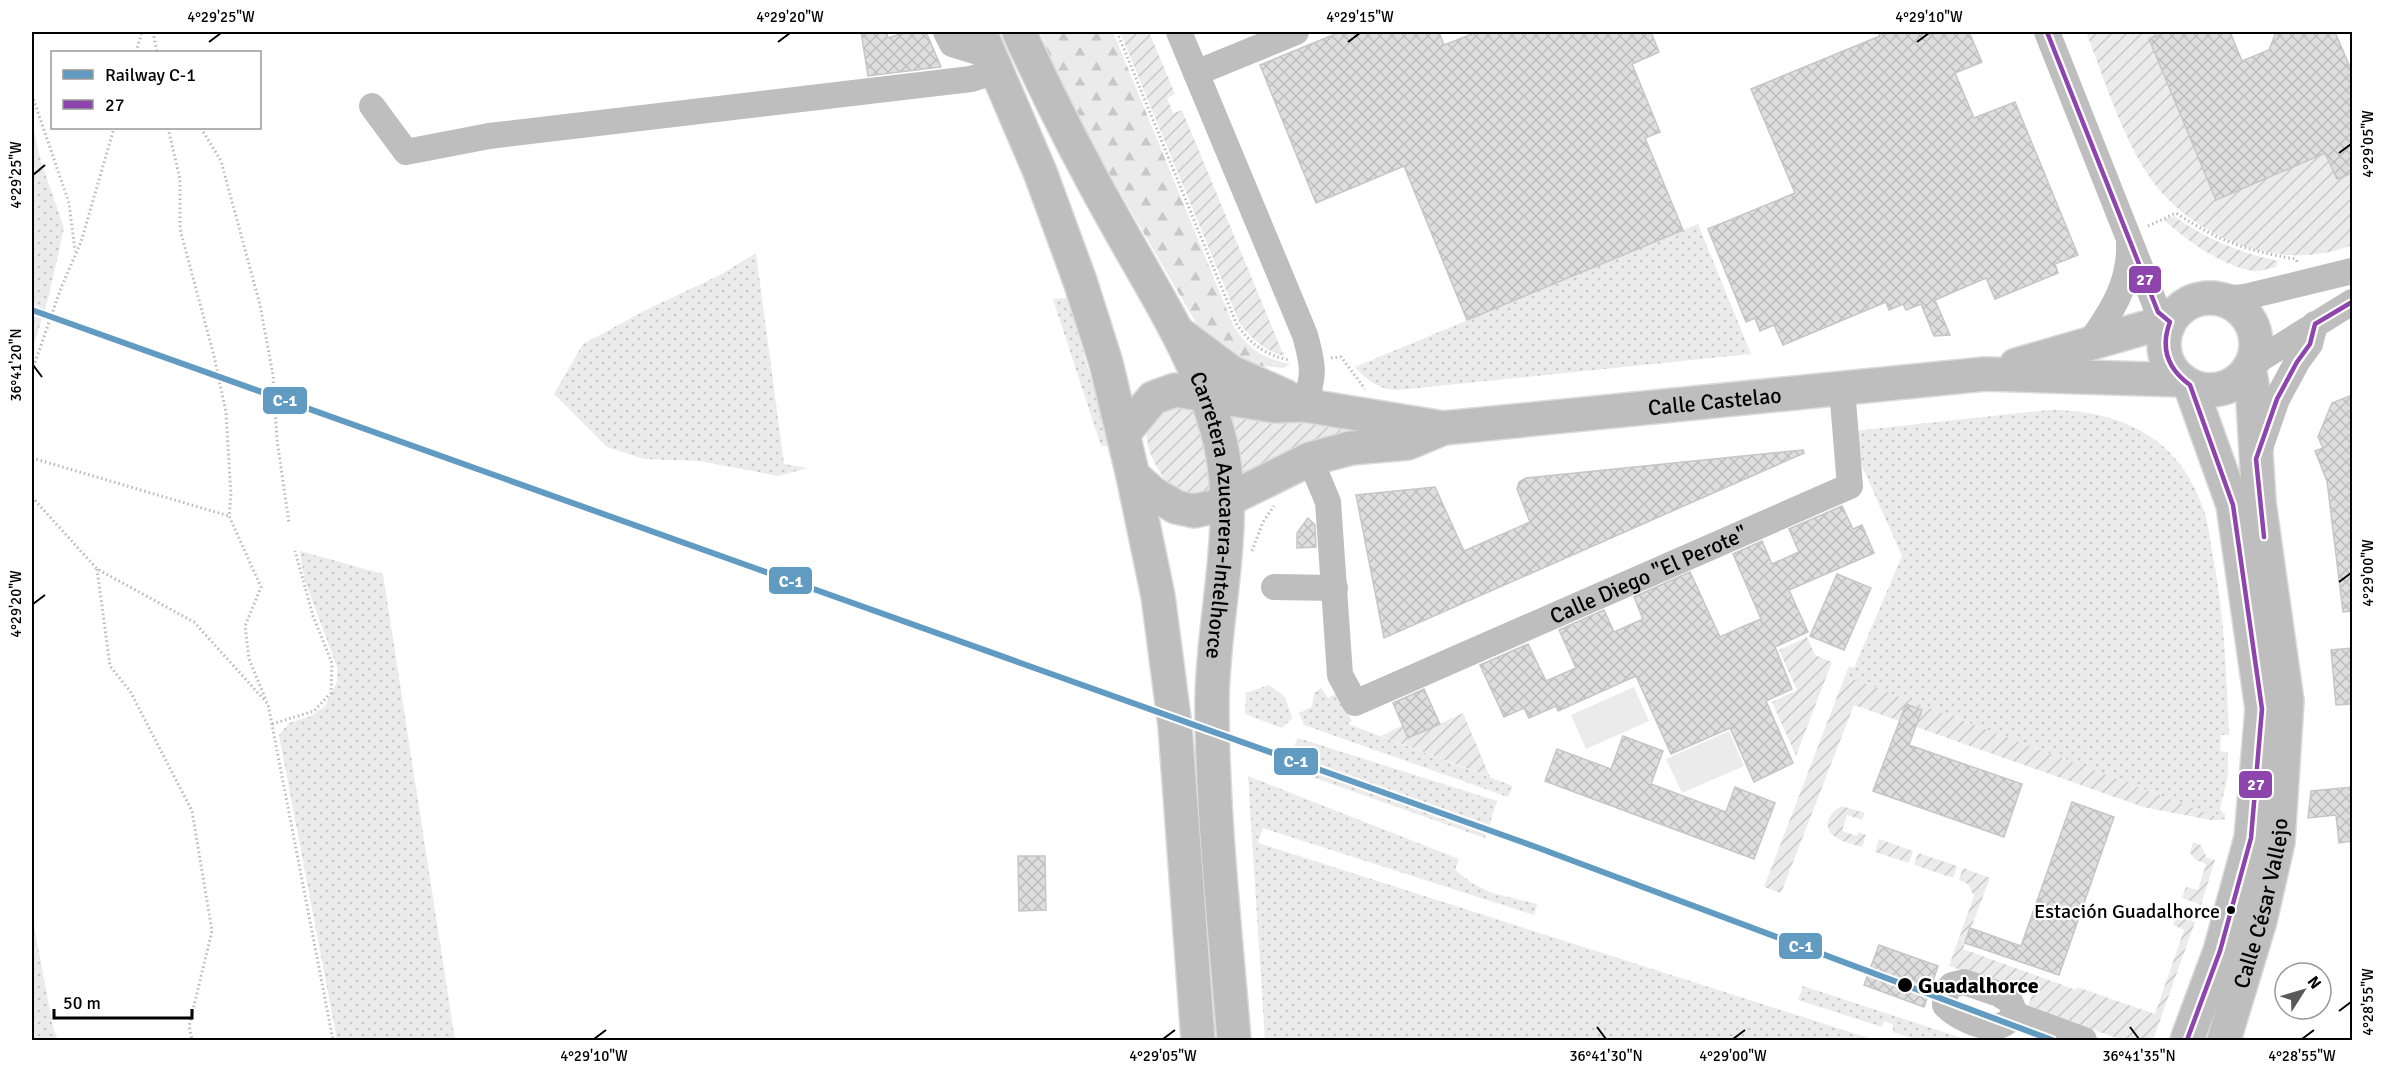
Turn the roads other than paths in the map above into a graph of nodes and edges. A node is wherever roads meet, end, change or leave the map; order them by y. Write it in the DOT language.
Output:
graph roads {
  1 [pos="946,32"];
  2 [pos="1019,32"];
  3 [pos="1179,32"];
  4 [pos="1296,32"];
  5 [pos="2047,32"];
  6 [pos="989,53"];
  7 [pos="1196,72"];
  8 [pos="372,106"];
  9 [pos="2129,236"];
  10 [pos="2352,271"];
  11 [pos="2222,299"];
  12 [pos="2352,302"];
  13 [pos="2169,324"];
  14 [pos="2315,324"];
  15 [pos="1177,331"];
  16 [pos="2089,344"];
  17 [pos="2250,366"];
  18 [pos="1985,374"];
  19 [pos="2186,383"];
  20 [pos="1842,389"];
  21 [pos="1206,396"];
  22 [pos="1303,405"];
  23 [pos="1444,428"];
  24 [pos="1124,433"];
  25 [pos="1310,459"];
  26 [pos="2256,459"];
  27 [pos="1133,476"];
  28 [pos="1274,477"];
  29 [pos="1227,500"];
  30 [pos="1226,554"];
  31 [pos="1274,587"];
  32 [pos="1335,588"];
  33 [pos="2016,1015"];
  34 [pos="1198,1041"];
  35 [pos="1234,1041"];
  36 [pos="2084,1041"];
  37 [pos="2187,1041"];
  38 [pos="2224,1041"];
  1 -- 6 [label="street"];
  2 -- 15 [label="main road, Carretera Azucarera-Intelhorce"];
  3 -- 7 [label="street"];
  4 -- 7 [label="street"];
  5 -- 9 [label="street"];
  6 -- 8 [label="street"];
  6 -- 24 [label="main road, Carretera Azucarera-Intelhorce"];
  7 -- 22 [label="street"];
  9 -- 13 [label="street"];
  9 -- 16 [label="street"];
  10 -- 11 [label="street"];
  11 -- 13 [label="main road"];
  11 -- 17 [label="main road"];
  12 -- 14 [label="street"];
  13 -- 16 [label="main road, Calle Castelao"];
  13 -- 19 [label="main road"];
  14 -- 17 [label="street"];
  14 -- 26 [label="street"];
  15 -- 21 [label="main road, Carretera Azucarera-Intelhorce"];
  15 -- 22 [label="main road"];
  16 -- 18 [label="main road, Calle Castelao"];
  17 -- 19 [label="main road"];
  17 -- 26 [label="main road, Calle César Vallejo"];
  18 -- 19 [label="main road, Calle Castelao"];
  18 -- 20 [label="main road, Calle Castelao"];
  19 -- 37 [label="main road, Calle César Vallejo"];
  20 -- 23 [label="main road, Calle Castelao"];
  20 -- 32 [label="street, Calle Diego \"El Perote\""];
  21 -- 22 [label="main road, Calle Castelao"];
  21 -- 24 [label="main road"];
  21 -- 29 [label="main road, Carretera Azucarera-Intelhorce"];
  22 -- 23 [label="main road, Calle Castelao"];
  23 -- 25 [label="main road, Calle Castelao"];
  24 -- 27 [label="main road, Carretera Azucarera-Intelhorce"];
  25 -- 28 [label="main road, Calle Castelao"];
  25 -- 32 [label="street"];
  26 -- 38 [label="main road, Calle César Vallejo"];
  27 -- 29 [label="main road"];
  27 -- 34 [label="main road, Carretera Azucarera-Intelhorce"];
  28 -- 29 [label="main road, Calle Castelao"];
  28 -- 30 [label="main road"];
  29 -- 30 [label="main road, Carretera Azucarera-Intelhorce"];
  30 -- 35 [label="main road, Carretera Azucarera-Intelhorce"];
  31 -- 32 [label="street"];
  33 -- 36 [label="street"];
}
